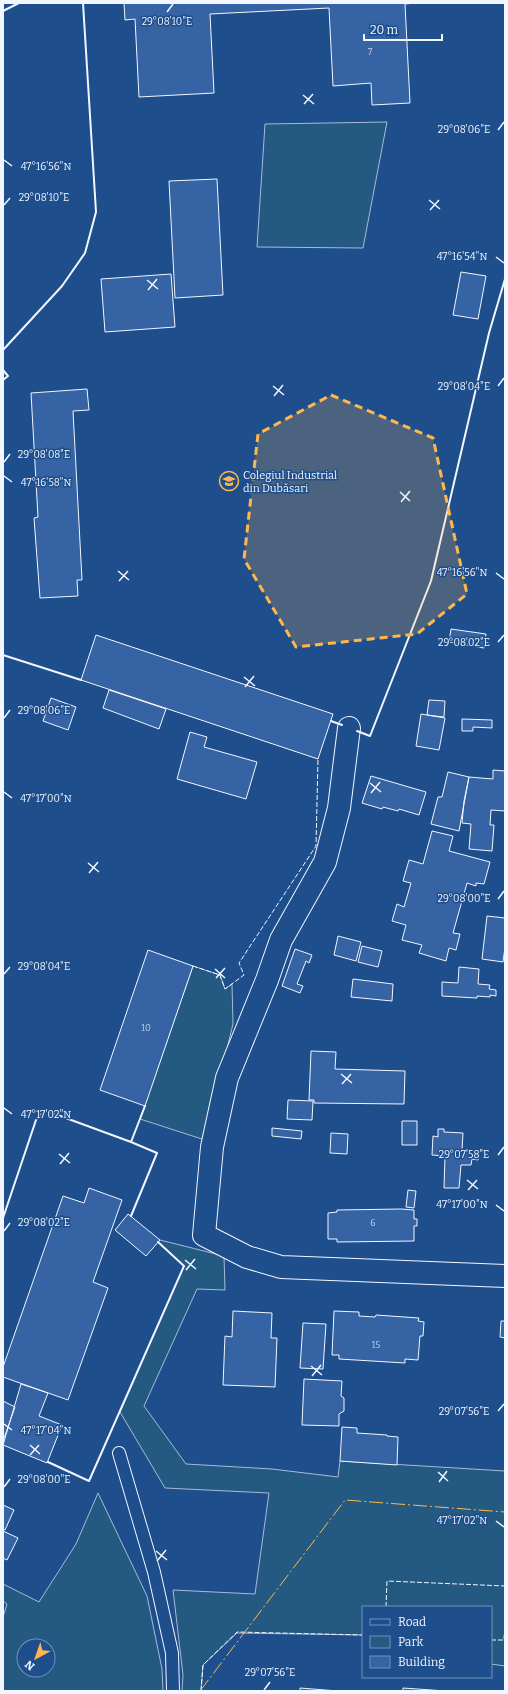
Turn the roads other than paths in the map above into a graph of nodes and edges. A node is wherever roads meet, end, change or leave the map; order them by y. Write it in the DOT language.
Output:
graph roads {
  1 [pos="349,728"];
  2 [pos="505,1276"];
  3 [pos="119,1453"];
  4 [pos="173,1691"];
  1 -- 2 [label="street"];
  3 -- 4 [label="lane"];
}
